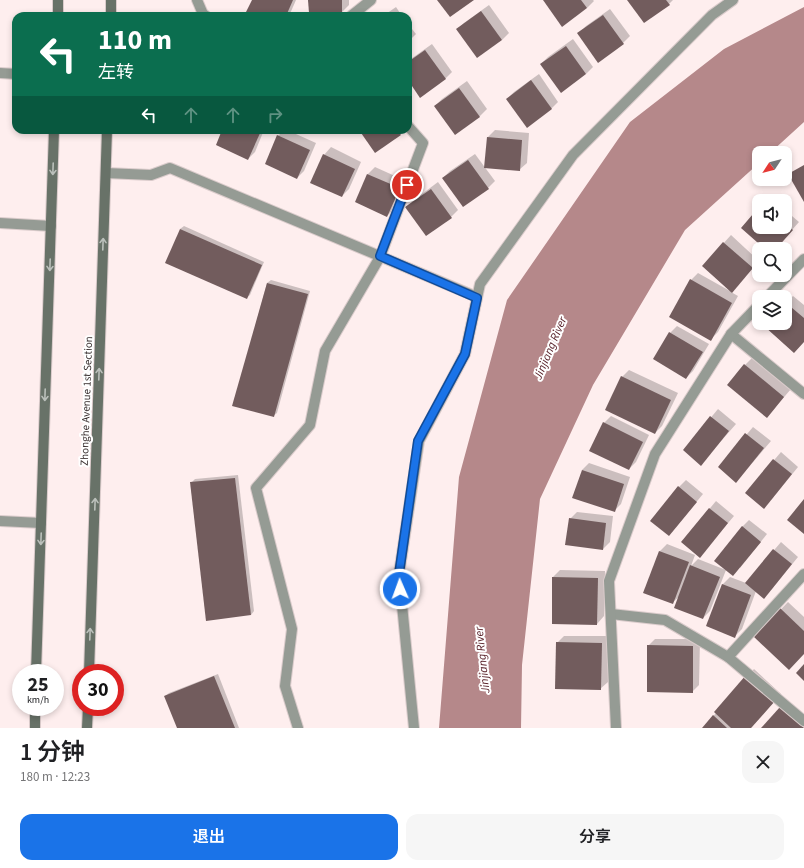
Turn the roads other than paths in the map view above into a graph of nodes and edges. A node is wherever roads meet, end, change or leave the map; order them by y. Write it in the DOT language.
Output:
graph roads {
  1 [pos="58,0"];
  2 [pos="111,0"];
  3 [pos="197,0"];
  4 [pos="371,0"];
  5 [pos="733,0"];
  6 [pos="58,12"];
  7 [pos="111,12"];
  8 [pos="202,12"];
  9 [pos="356,12"];
  10 [pos="0,73"];
  11 [pos="12,74"];
  12 [pos="412,131"];
  13 [pos="54,134"];
  14 [pos="107,134"];
  15 [pos="106,173"];
  16 [pos="0,223"];
  17 [pos="51,226"];
  18 [pos="380,256"];
  19 [pos="804,259"];
  20 [pos="774,290"];
  21 [pos="477,298"];
  22 [pos="752,312"];
  23 [pos="731,334"];
  24 [pos="804,394"];
  25 [pos="0,521"];
  26 [pos="41,523"];
  27 [pos="804,574"];
  28 [pos="611,614"];
  29 [pos="728,657"];
  30 [pos="36,664"];
  31 [pos="89,664"];
  32 [pos="35,716"];
  33 [pos="88,716"];
  34 [pos="804,721"];
  35 [pos="35,728"];
  36 [pos="87,728"];
  37 [pos="298,728"];
  38 [pos="414,728"];
  39 [pos="616,728"];
  1 -- 6 [label="main road"];
  2 -- 7 [label="main road"];
  3 -- 8 [label="street"];
  4 -- 9 [label="street"];
  5 -- 21 [label="street"];
  10 -- 11 [label="street"];
  12 -- 18 [label="street"];
  13 -- 17 [label="main road, one-way"];
  14 -- 15 [label="main road, Zhonghe Avenue 1st Section"];
  15 -- 18 [label="street"];
  31 -- 15 [label="main road, Zhonghe Avenue 1st Section, one-way"];
  16 -- 17 [label="street"];
  17 -- 26 [label="main road, one-way"];
  18 -- 21 [label="street"];
  18 -- 37 [label="street"];
  19 -- 20 [label="street"];
  21 -- 38 [label="street"];
  22 -- 23 [label="street"];
  23 -- 24 [label="street"];
  23 -- 28 [label="street"];
  25 -- 26 [label="street"];
  26 -- 30 [label="main road, one-way"];
  27 -- 29 [label="street"];
  28 -- 29 [label="street"];
  28 -- 39 [label="street"];
  29 -- 34 [label="street"];
  32 -- 35 [label="main road"];
  33 -- 36 [label="main road"];
}
